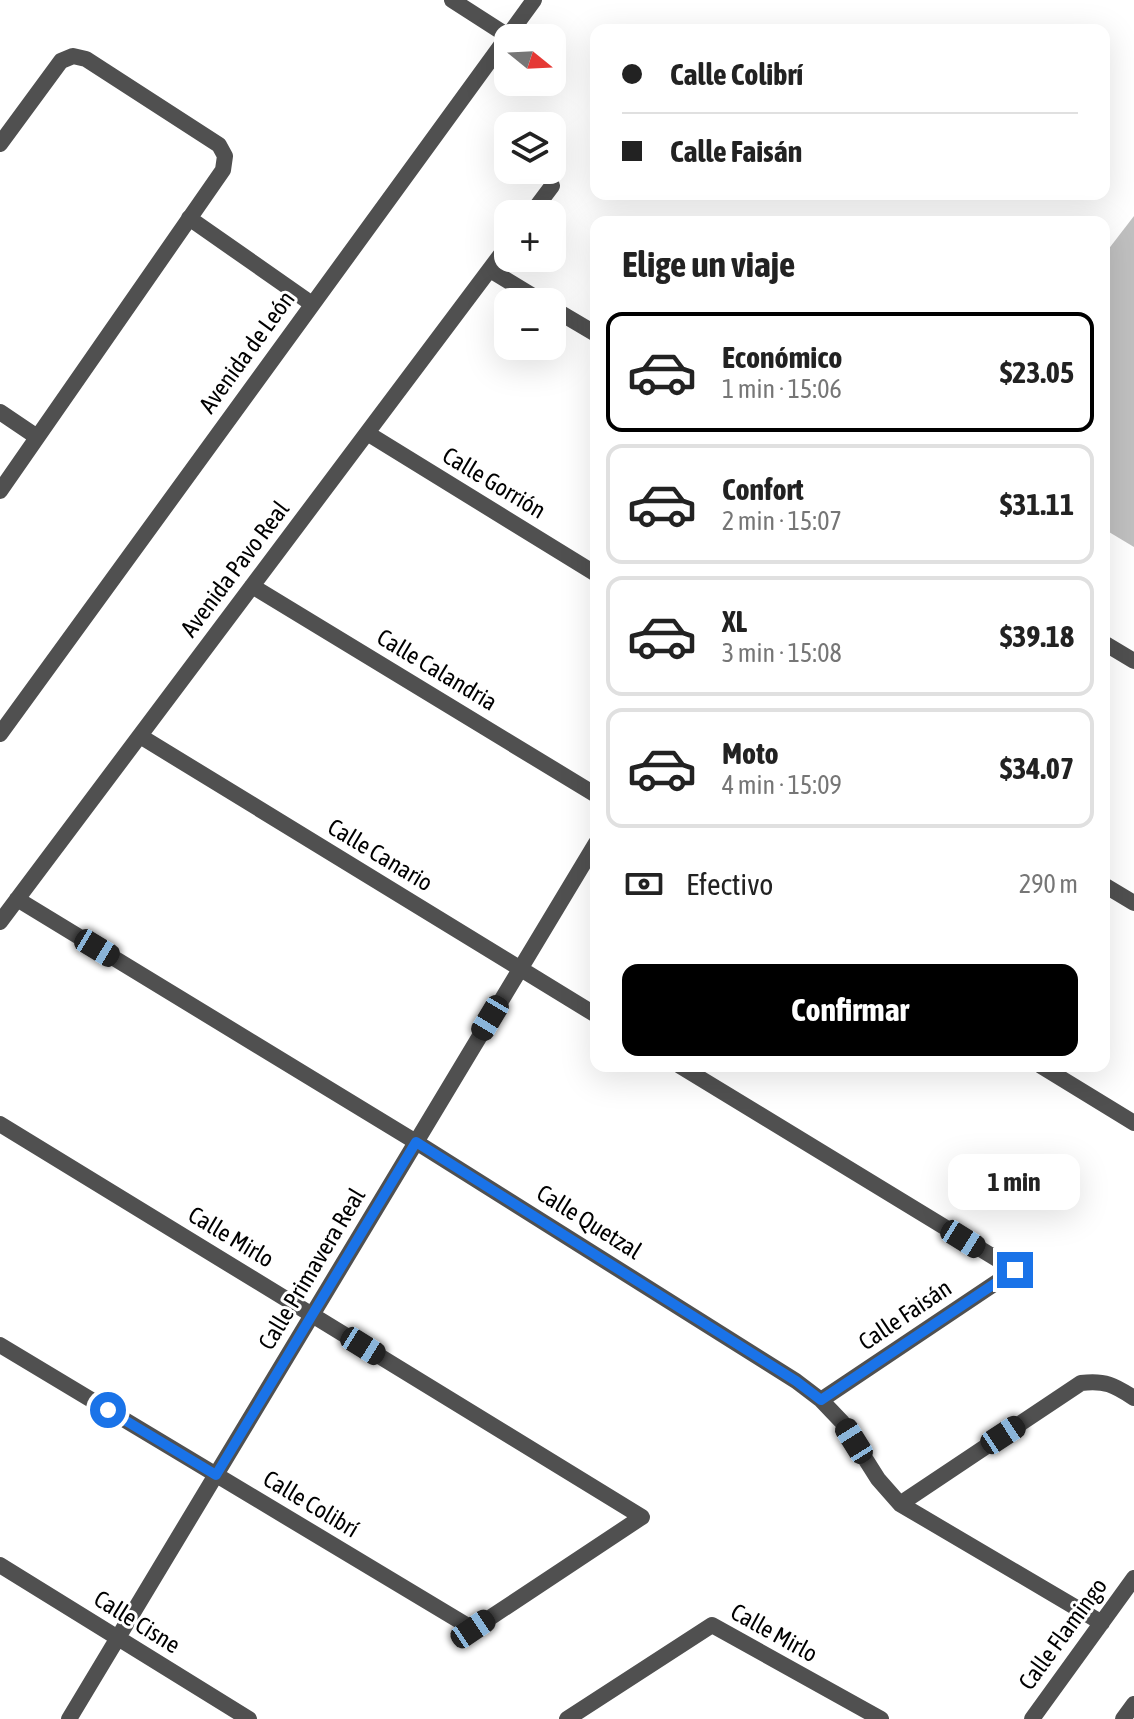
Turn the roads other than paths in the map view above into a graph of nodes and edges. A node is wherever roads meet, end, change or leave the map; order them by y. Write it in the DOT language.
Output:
graph roads {
  1 [pos="452,0"];
  2 [pos="534,0"];
  3 [pos="517,24"];
  4 [pos="494,27"];
  5 [pos="494,55"];
  6 [pos="0,144"];
  7 [pos="552,186"];
  8 [pos="542,200"];
  9 [pos="189,218"];
  10 [pos="494,264"];
  11 [pos="490,270"];
  12 [pos="520,288"];
  13 [pos="312,304"];
  14 [pos="566,316"];
  15 [pos="590,330"];
  16 [pos="0,412"];
  17 [pos="367,433"];
  18 [pos="37,437"];
  19 [pos="0,491"];
  20 [pos="590,570"];
  21 [pos="252,586"];
  22 [pos="1110,647"];
  23 [pos="1134,661"];
  24 [pos="0,734"];
  25 [pos="140,736"];
  26 [pos="590,791"];
  27 [pos="590,853"];
  28 [pos="1110,889"];
  29 [pos="17,899"];
  30 [pos="1134,903"];
  31 [pos="0,922"];
  32 [pos="520,969"];
  33 [pos="590,1011"];
  34 [pos="690,1072"];
  35 [pos="1051,1072"];
  36 [pos="1134,1123"];
  37 [pos="0,1124"];
  38 [pos="416,1142"];
  39 [pos="312,1315"];
  40 [pos="0,1345"];
  41 [pos="1134,1398"];
  42 [pos="821,1400"];
  43 [pos="216,1475"];
  44 [pos="900,1504"];
  45 [pos="0,1565"];
  46 [pos="1134,1578"];
  47 [pos="1102,1623"];
  48 [pos="473,1629"];
  49 [pos="118,1638"];
  50 [pos="1134,1704"];
  51 [pos="69,1719"];
  52 [pos="249,1719"];
  53 [pos="567,1719"];
  54 [pos="881,1719"];
  55 [pos="1032,1719"];
  56 [pos="1123,1719"];
  1 -- 4 [label="street"];
  2 -- 3 [label="street, Avenida de León"];
  5 -- 13 [label="street, Avenida de León"];
  6 -- 9 [label="street"];
  7 -- 8 [label="street"];
  9 -- 13 [label="street"];
  9 -- 18 [label="street"];
  10 -- 11 [label="street, Avenida Pavo Real"];
  11 -- 12 [label="street"];
  11 -- 17 [label="street, Avenida Pavo Real"];
  13 -- 24 [label="street, Avenida de León"];
  14 -- 15 [label="street"];
  16 -- 18 [label="street"];
  17 -- 20 [label="street, Calle Gorrión"];
  17 -- 21 [label="street, Avenida Pavo Real"];
  18 -- 19 [label="street"];
  21 -- 25 [label="street, Avenida Pavo Real"];
  21 -- 26 [label="street, Calle Calandria"];
  22 -- 23 [label="street"];
  25 -- 29 [label="street, Avenida Pavo Real"];
  25 -- 32 [label="street, Calle Canario"];
  27 -- 32 [label="street, Calle Primavera Real"];
  28 -- 30 [label="street"];
  29 -- 31 [label="street, Avenida Pavo Real"];
  29 -- 38 [label="street, Calle Quetzal"];
  32 -- 33 [label="street, Calle Canario"];
  32 -- 38 [label="street, Calle Primavera Real"];
  34 -- 42 [label="street, Calle Faisán"];
  35 -- 36 [label="street"];
  37 -- 39 [label="street, Calle Mirlo"];
  38 -- 39 [label="street, Calle Primavera Real"];
  38 -- 42 [label="street, Calle Quetzal"];
  39 -- 43 [label="street, Calle Primavera Real"];
  39 -- 48 [label="street, Calle Mirlo"];
  40 -- 43 [label="street, Calle Colibrí"];
  41 -- 44 [label="street"];
  42 -- 44 [label="street, Calle Quetzal"];
  43 -- 48 [label="street, Calle Colibrí"];
  43 -- 49 [label="street, Calle Primavera Real"];
  44 -- 47 [label="street, Calle Quetzal"];
  45 -- 49 [label="street, Calle Cisne"];
  46 -- 47 [label="street, Calle Flamingo"];
  47 -- 55 [label="street, Calle Flamingo"];
  49 -- 51 [label="street, Calle Primavera Real"];
  49 -- 52 [label="street, Calle Cisne"];
  50 -- 56 [label="street"];
  53 -- 54 [label="street, Calle Mirlo"];
}
